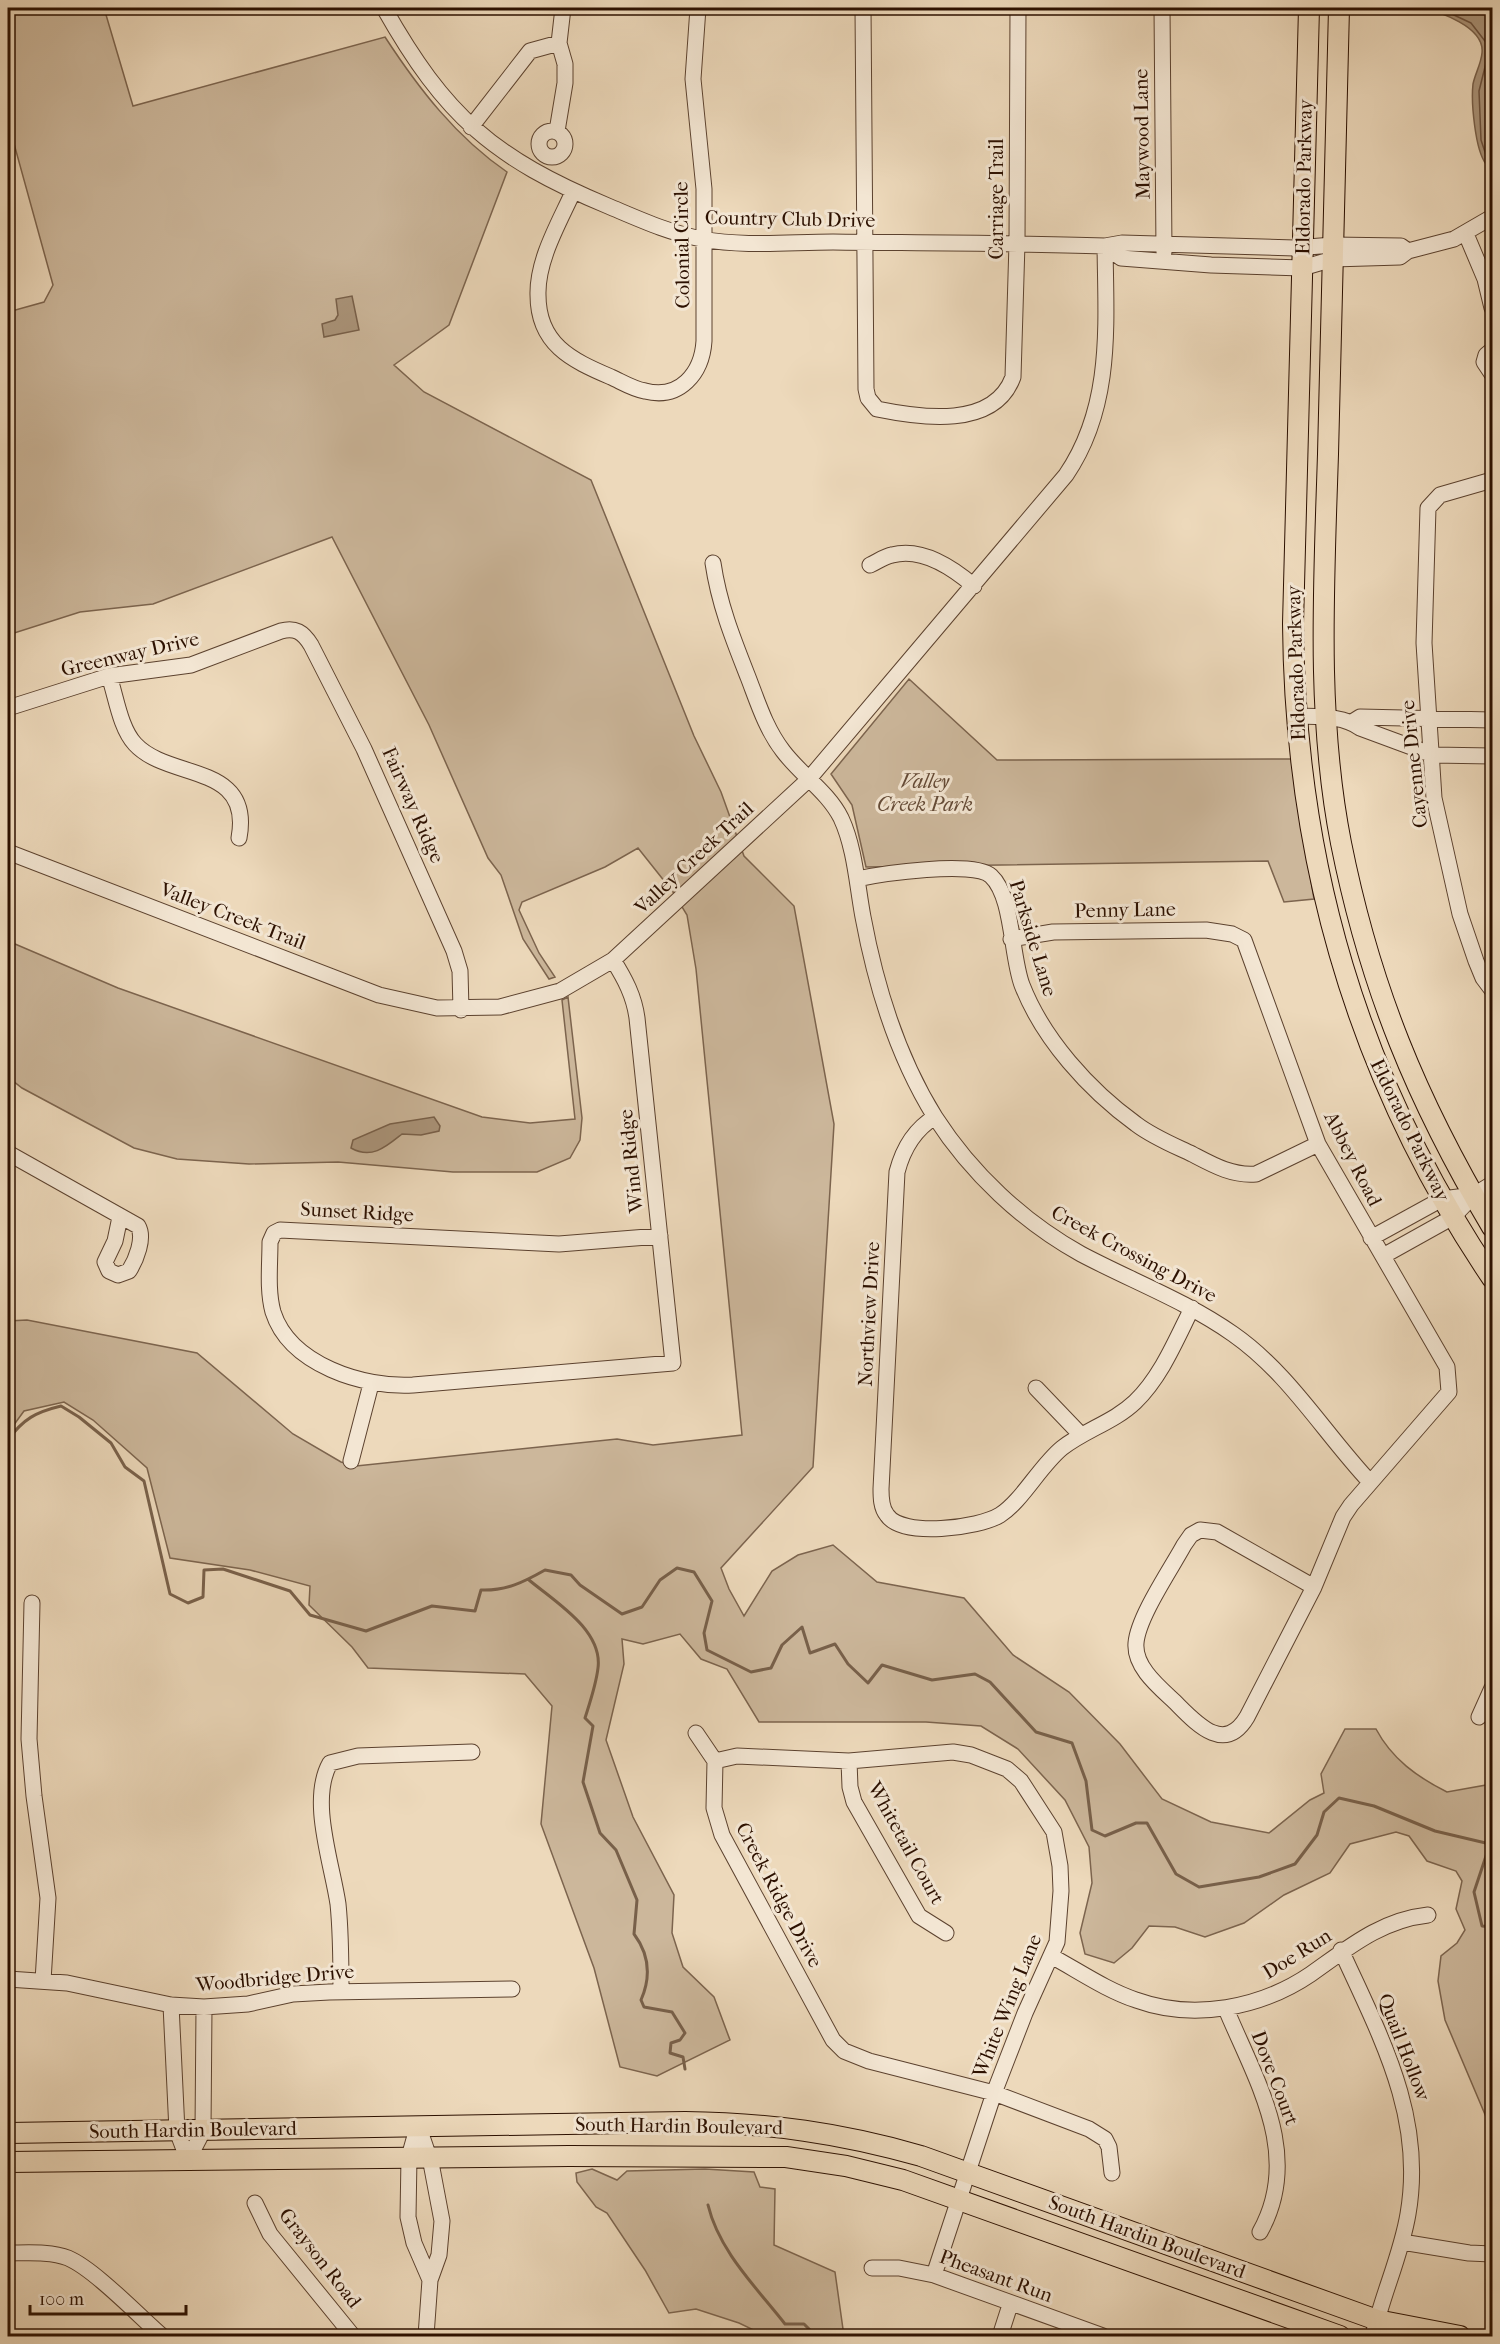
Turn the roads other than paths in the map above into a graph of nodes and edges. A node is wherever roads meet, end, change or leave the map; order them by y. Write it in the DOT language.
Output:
graph roads {
  1 [pos="384,8"];
  2 [pos="563,8"];
  3 [pos="698,8"];
  4 [pos="863,8"];
  5 [pos="1018,8"];
  6 [pos="1162,8"];
  7 [pos="1308,8"];
  8 [pos="1339,8"];
  9 [pos="560,43"];
  10 [pos="471,127"];
  11 [pos="556,131"];
  12 [pos="573,192"];
  13 [pos="1492,217"];
  14 [pos="1466,234"];
  15 [pos="703,239"];
  16 [pos="865,243"];
  17 [pos="1017,243"];
  18 [pos="1164,244"];
  19 [pos="1105,246"];
  20 [pos="1234,246"];
  21 [pos="1302,247"];
  22 [pos="1333,252"];
  23 [pos="1164,261"];
  24 [pos="1233,266"];
  25 [pos="1302,268"];
  26 [pos="1492,308"];
  27 [pos="1492,350"];
  28 [pos="1492,374"];
  29 [pos="1492,480"];
  30 [pos="713,564"];
  31 [pos="870,565"];
  32 [pos="974,586"];
  33 [pos="296,630"];
  34 [pos="109,676"];
  35 [pos="8,708"];
  36 [pos="1296,716"];
  37 [pos="1326,717"];
  38 [pos="1430,719"];
  39 [pos="1492,720"];
  40 [pos="1352,722"];
  41 [pos="1432,755"];
  42 [pos="1492,756"];
  43 [pos="808,780"];
  44 [pos="239,838"];
  45 [pos="8,852"];
  46 [pos="857,879"];
  47 [pos="1238,937"];
  48 [pos="1011,939"];
  49 [pos="613,960"];
  50 [pos="1492,990"];
  51 [pos="461,1010"];
  52 [pos="935,1117"];
  53 [pos="1318,1144"];
  54 [pos="8,1156"];
  55 [pos="1492,1184"];
  56 [pos="1474,1195"];
  57 [pos="1443,1199"];
  58 [pos="120,1217"];
  59 [pos="1453,1217"];
  60 [pos="1492,1227"];
  61 [pos="660,1236"];
  62 [pos="1371,1238"];
  63 [pos="1383,1256"];
  64 [pos="1492,1278"];
  65 [pos="1192,1308"];
  66 [pos="673,1363"];
  67 [pos="371,1384"];
  68 [pos="1036,1388"];
  69 [pos="1082,1436"];
  70 [pos="351,1461"];
  71 [pos="1370,1482"];
  72 [pos="1314,1587"];
  73 [pos="32,1603"];
  74 [pos="1492,1688"];
  75 [pos="1479,1717"];
  76 [pos="696,1733"];
  77 [pos="472,1752"];
  78 [pos="715,1761"];
  79 [pos="849,1761"];
  80 [pos="1428,1915"];
  81 [pos="946,1932"];
  82 [pos="1341,1950"];
  83 [pos="1051,1956"];
  84 [pos="8,1979"];
  85 [pos="43,1981"];
  86 [pos="512,1989"];
  87 [pos="341,1991"];
  88 [pos="171,2005"];
  89 [pos="204,2007"];
  90 [pos="1226,2008"];
  91 [pos="994,2093"];
  92 [pos="418,2125"];
  93 [pos="203,2131"];
  94 [pos="177,2132"];
  95 [pos="8,2133"];
  96 [pos="409,2157"];
  97 [pos="429,2157"];
  98 [pos="188,2160"];
  99 [pos="8,2162"];
  100 [pos="967,2171"];
  101 [pos="1112,2173"];
  102 [pos="960,2201"];
  103 [pos="255,2203"];
  104 [pos="1260,2232"];
  105 [pos="1402,2242"];
  106 [pos="8,2253"];
  107 [pos="1492,2254"];
  108 [pos="872,2268"];
  109 [pos="934,2275"];
  110 [pos="430,2280"];
  111 [pos="1010,2304"];
  112 [pos="1375,2328"];
  113 [pos="162,2337"];
  114 [pos="354,2337"];
  115 [pos="426,2337"];
  116 [pos="1000,2337"];
  117 [pos="1103,2337"];
  118 [pos="1340,2337"];
  119 [pos="1460,2337"];
  1 -- 10 [label="street, Country Club Drive"];
  2 -- 9 [label="street"];
  3 -- 15 [label="street, Colonial Circle"];
  4 -- 16 [label="street"];
  5 -- 17 [label="street, Carriage Trail"];
  6 -- 18 [label="street, Maywood Lane"];
  7 -- 21 [label="main road, Eldorado Parkway"];
  8 -- 22 [label="main road, Eldorado Parkway"];
  9 -- 10 [label="street"];
  9 -- 11 [label="street"];
  10 -- 12 [label="street, Country Club Drive"];
  12 -- 15 [label="street, Country Club Drive"];
  12 -- 15 [label="street, Colonial Circle"];
  13 -- 14 [label="street, Country Club Drive"];
  14 -- 22 [label="street, Country Club Drive"];
  14 -- 26 [label="street"];
  15 -- 16 [label="street, Country Club Drive"];
  16 -- 17 [label="street, Country Club Drive"];
  16 -- 17 [label="street, Carriage Trail"];
  17 -- 19 [label="street, Country Club Drive"];
  18 -- 19 [label="street, Country Club Drive"];
  18 -- 20 [label="street, Country Club Drive"];
  18 -- 23 [label="street, Maywood Lane"];
  19 -- 23 [label="street, Country Club Drive"];
  19 -- 32 [label="street, Valley Creek Trail"];
  20 -- 21 [label="street, Country Club Drive"];
  20 -- 24 [label="street"];
  21 -- 22 [label="street, Country Club Drive"];
  21 -- 25 [label="main road, Eldorado Parkway"];
  22 -- 25 [label="street, Country Club Drive"];
  22 -- 37 [label="main road, Eldorado Parkway"];
  23 -- 24 [label="street, Country Club Drive"];
  24 -- 25 [label="street, Country Club Drive"];
  25 -- 36 [label="main road, Eldorado Parkway"];
  27 -- 28 [label="street"];
  29 -- 38 [label="street, Cayenne Drive"];
  30 -- 43 [label="street, Creek Crossing Drive"];
  31 -- 32 [label="street"];
  32 -- 43 [label="street, Valley Creek Trail"];
  33 -- 34 [label="street, Greenway Drive"];
  33 -- 51 [label="street, Fairway Ridge"];
  34 -- 35 [label="street, Greenway Drive"];
  34 -- 44 [label="street"];
  36 -- 37 [label="street"];
  36 -- 57 [label="main road, Eldorado Parkway"];
  37 -- 40 [label="street"];
  37 -- 56 [label="main road, Eldorado Parkway"];
  38 -- 39 [label="street"];
  38 -- 40 [label="street"];
  38 -- 41 [label="street, Cayenne Drive"];
  40 -- 41 [label="street"];
  41 -- 42 [label="street"];
  41 -- 50 [label="street, Cayenne Drive"];
  43 -- 46 [label="street, Creek Crossing Drive"];
  43 -- 49 [label="street, Valley Creek Trail"];
  45 -- 51 [label="street, Valley Creek Trail"];
  46 -- 48 [label="street, Parkside Lane"];
  46 -- 52 [label="street, Creek Crossing Drive"];
  47 -- 48 [label="street, Penny Lane"];
  47 -- 53 [label="street, Abbey Road"];
  48 -- 53 [label="street, Parkside Lane"];
  49 -- 51 [label="street, Valley Creek Trail"];
  49 -- 61 [label="street, Wind Ridge"];
  52 -- 65 [label="street, Creek Crossing Drive"];
  52 -- 69 [label="street, Northview Drive"];
  53 -- 62 [label="street, Abbey Road"];
  54 -- 58 [label="street"];
  55 -- 56 [label="street"];
  56 -- 57 [label="street"];
  56 -- 59 [label="street"];
  56 -- 60 [label="main road, Eldorado Parkway"];
  57 -- 59 [label="main road, Eldorado Parkway"];
  57 -- 62 [label="street"];
  59 -- 63 [label="street"];
  59 -- 64 [label="main road, Eldorado Parkway"];
  61 -- 66 [label="street, Wind Ridge"];
  61 -- 67 [label="street, Sunset Ridge"];
  62 -- 63 [label="street, Abbey Road"];
  63 -- 71 [label="street, Abbey Road"];
  65 -- 69 [label="street"];
  65 -- 71 [label="street, Creek Crossing Drive"];
  66 -- 67 [label="street, Sunset Ridge"];
  67 -- 70 [label="street"];
  68 -- 69 [label="street"];
  71 -- 72 [label="street"];
  72 -- 72 [label="street"];
  73 -- 85 [label="street"];
  74 -- 75 [label="street"];
  76 -- 78 [label="street"];
  77 -- 87 [label="street"];
  78 -- 79 [label="street, White Wing Lane"];
  78 -- 91 [label="street, Creek Ridge Drive"];
  79 -- 81 [label="street, Whitetail Court"];
  79 -- 83 [label="street, White Wing Lane"];
  80 -- 82 [label="street, Doe Run"];
  82 -- 90 [label="street, Doe Run"];
  82 -- 105 [label="street, Quail Hollow"];
  83 -- 90 [label="street, Doe Run"];
  83 -- 91 [label="street, White Wing Lane"];
  84 -- 85 [label="street, Woodbridge Drive"];
  85 -- 88 [label="street, Woodbridge Drive"];
  86 -- 87 [label="street, Woodbridge Drive"];
  87 -- 89 [label="street, Woodbridge Drive"];
  88 -- 89 [label="street, Woodbridge Drive"];
  88 -- 94 [label="street"];
  89 -- 93 [label="street"];
  90 -- 104 [label="street, Dove Court"];
  91 -- 100 [label="street, White Wing Lane"];
  91 -- 101 [label="street"];
  92 -- 93 [label="main road, South Hardin Boulevard"];
  92 -- 96 [label="street"];
  92 -- 97 [label="street"];
  92 -- 100 [label="main road, South Hardin Boulevard"];
  93 -- 94 [label="main road, South Hardin Boulevard"];
  93 -- 98 [label="street"];
  94 -- 95 [label="main road, South Hardin Boulevard"];
  94 -- 98 [label="street"];
  96 -- 97 [label="main road, South Hardin Boulevard"];
  96 -- 98 [label="main road, South Hardin Boulevard"];
  96 -- 110 [label="street"];
  97 -- 102 [label="main road, South Hardin Boulevard"];
  97 -- 110 [label="street"];
  98 -- 99 [label="main road, South Hardin Boulevard"];
  100 -- 102 [label="street, White Wing Lane"];
  100 -- 112 [label="main road, South Hardin Boulevard"];
  102 -- 109 [label="street, White Wing Lane"];
  102 -- 118 [label="main road, South Hardin Boulevard"];
  103 -- 114 [label="street, Grayson Road"];
  105 -- 107 [label="street"];
  105 -- 112 [label="street, Quail Hollow"];
  106 -- 113 [label="street"];
  108 -- 109 [label="street, Pheasant Run"];
  109 -- 111 [label="street, Pheasant Run"];
  110 -- 115 [label="street"];
  111 -- 116 [label="street"];
  111 -- 117 [label="street, Pheasant Run"];
  112 -- 119 [label="main road, South Hardin Boulevard"];
}
